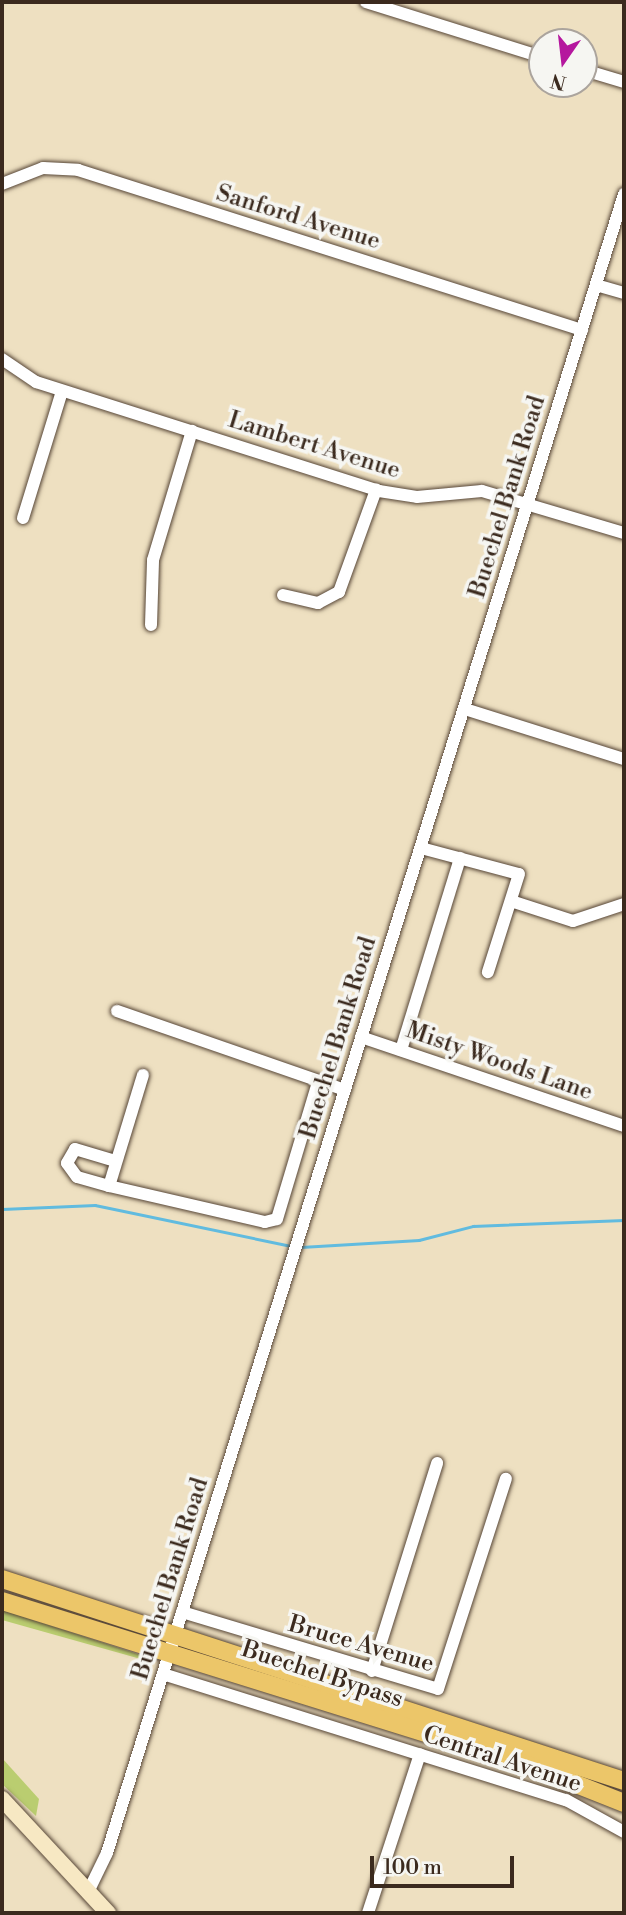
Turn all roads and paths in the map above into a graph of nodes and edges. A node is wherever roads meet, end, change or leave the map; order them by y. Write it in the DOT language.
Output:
graph roads {
  1 [pos="366,2"];
  2 [pos="528,53"];
  3 [pos="598,74"];
  4 [pos="624,82"];
  5 [pos="2,184"];
  6 [pos="624,194"];
  7 [pos="596,285"];
  8 [pos="624,293"];
  9 [pos="582,330"];
  10 [pos="2,359"];
  11 [pos="62,391"];
  12 [pos="192,431"];
  13 [pos="376,490"];
  14 [pos="528,503"];
  15 [pos="23,517"];
  16 [pos="624,533"];
  17 [pos="283,595"];
  18 [pos="151,625"];
  19 [pos="465,709"];
  20 [pos="624,759"];
  21 [pos="421,848"];
  22 [pos="460,859"];
  23 [pos="511,901"];
  24 [pos="624,904"];
  25 [pos="488,972"];
  26 [pos="117,1011"];
  27 [pos="361,1037"];
  28 [pos="401,1050"];
  29 [pos="143,1075"];
  30 [pos="318,1082"];
  31 [pos="345,1090"];
  32 [pos="624,1126"];
  33 [pos="115,1161"];
  34 [pos="109,1186"];
  35 [pos="437,1463"];
  36 [pos="506,1479"];
  37 [pos="2,1579"];
  38 [pos="2,1601"];
  39 [pos="182,1612"];
  40 [pos="172,1643"];
  41 [pos="372,1671"];
  42 [pos="163,1674"];
  43 [pos="420,1754"];
  44 [pos="624,1781"];
  45 [pos="2,1799"];
  46 [pos="624,1803"];
  47 [pos="624,1832"];
  48 [pos="88,1892"];
  49 [pos="108,1913"];
  50 [pos="368,1913"];
  1 -- 2 [label="street"];
  3 -- 4 [label="street"];
  5 -- 9 [label="street, Sanford Avenue"];
  6 -- 7 [label="street, Buechel Bank Road"];
  7 -- 8 [label="street"];
  7 -- 9 [label="street, Buechel Bank Road"];
  9 -- 14 [label="street, Buechel Bank Road"];
  10 -- 11 [label="street, Lambert Avenue"];
  11 -- 12 [label="street, Lambert Avenue"];
  11 -- 15 [label="street"];
  12 -- 13 [label="street, Lambert Avenue"];
  12 -- 18 [label="street"];
  13 -- 14 [label="street, Lambert Avenue"];
  13 -- 17 [label="street"];
  14 -- 16 [label="street, Lambert Avenue"];
  14 -- 19 [label="street, Buechel Bank Road"];
  19 -- 20 [label="street"];
  19 -- 21 [label="street, Buechel Bank Road"];
  21 -- 22 [label="street"];
  21 -- 27 [label="street, Buechel Bank Road"];
  22 -- 23 [label="street"];
  22 -- 28 [label="street"];
  23 -- 24 [label="street"];
  23 -- 25 [label="street"];
  26 -- 30 [label="street"];
  27 -- 28 [label="street, Misty Woods Lane"];
  27 -- 31 [label="street, Buechel Bank Road"];
  28 -- 32 [label="street, Misty Woods Lane"];
  29 -- 33 [label="street"];
  30 -- 31 [label="street"];
  30 -- 34 [label="street"];
  31 -- 39 [label="street, Buechel Bank Road"];
  33 -- 34 [label="street"];
  33 -- 34 [label="street"];
  35 -- 41 [label="street"];
  36 -- 41 [label="street, Bruce Avenue"];
  37 -- 40 [label="main road, Buechel Bypass"];
  38 -- 40 [label="main road, Buechel Bypass"];
  39 -- 40 [label="street, Buechel Bank Road"];
  39 -- 41 [label="street, Bruce Avenue"];
  40 -- 42 [label="street, Buechel Bank Road"];
  40 -- 44 [label="main road, Buechel Bypass"];
  40 -- 46 [label="main road, Buechel Bypass"];
  42 -- 43 [label="street, Central Avenue"];
  42 -- 48 [label="street, Buechel Bank Road"];
  43 -- 47 [label="street, Central Avenue"];
  43 -- 50 [label="street"];
  45 -- 48 [label="main road"];
  48 -- 49 [label="main road"];
}
